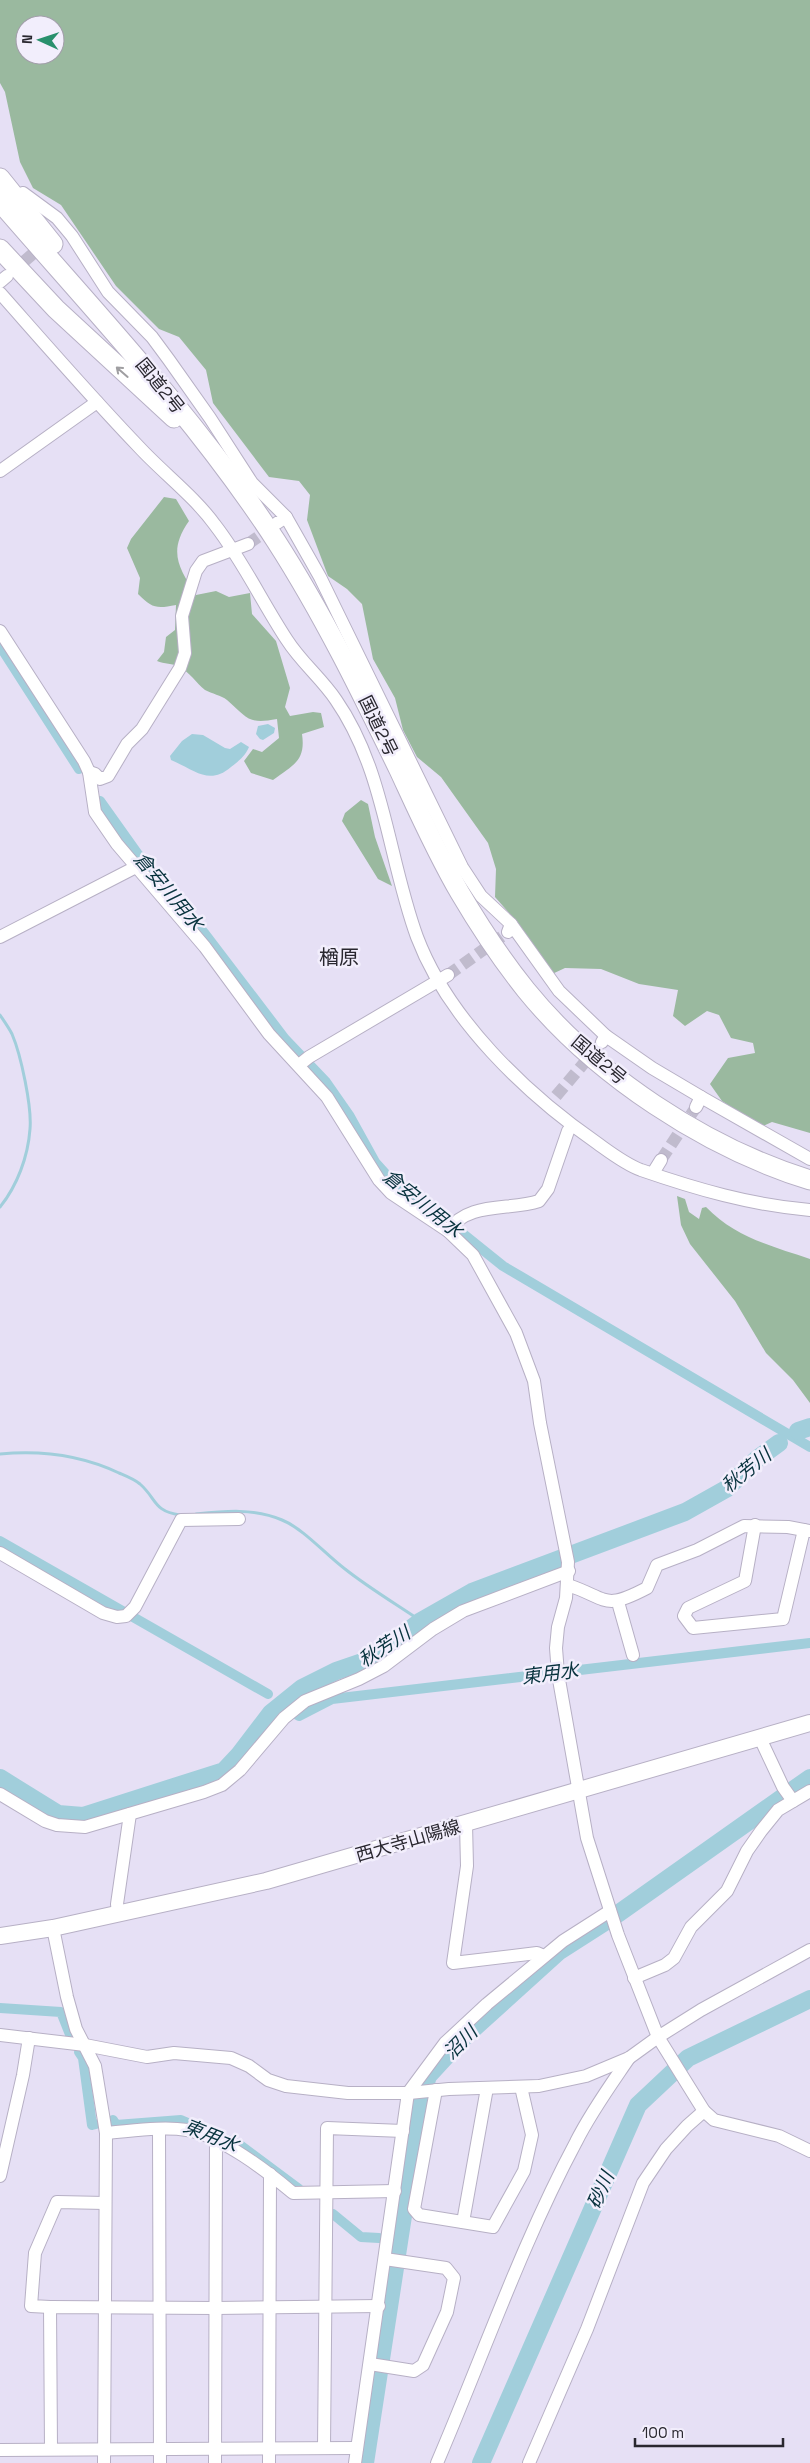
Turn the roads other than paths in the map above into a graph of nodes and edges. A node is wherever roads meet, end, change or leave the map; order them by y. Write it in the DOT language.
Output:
graph roads {
  1 [pos="0,178"];
  2 [pos="23,193"];
  3 [pos="0,202"];
  4 [pos="0,249"];
  5 [pos="0,293"];
  6 [pos="131,351"];
  7 [pos="97,402"];
  8 [pos="0,471"];
  9 [pos="232,478"];
  10 [pos="248,544"];
  11 [pos="232,550"];
  12 [pos="0,631"];
  13 [pos="89,772"];
  14 [pos="136,867"];
  15 [pos="0,937"];
  16 [pos="442,978"];
  17 [pos="303,1061"];
  18 [pos="572,1126"];
  19 [pos="810,1158"];
  20 [pos="661,1160"];
  21 [pos="653,1173"];
  22 [pos="810,1180"];
  23 [pos="810,1210"];
  24 [pos="450,1227"];
  25 [pos="239,1518"];
  26 [pos="755,1525"];
  27 [pos="807,1530"];
  28 [pos="0,1553"];
  29 [pos="568,1567"];
  30 [pos="568,1585"];
  31 [pos="618,1602"];
  32 [pos="633,1655"];
  33 [pos="810,1723"];
  34 [pos="760,1738"];
  35 [pos="810,1791"];
  36 [pos="578,1792"];
  37 [pos="0,1794"];
  38 [pos="793,1801"];
  39 [pos="130,1814"];
  40 [pos="466,1824"];
  41 [pos="610,1911"];
  42 [pos="118,1914"];
  43 [pos="54,1928"];
  44 [pos="0,1936"];
  45 [pos="810,1950"];
  46 [pos="544,1956"];
  47 [pos="634,1978"];
  48 [pos="0,2035"];
  49 [pos="29,2038"];
  50 [pos="660,2040"];
  51 [pos="85,2044"];
  52 [pos="629,2058"];
  53 [pos="521,2087"];
  54 [pos="487,2088"];
  55 [pos="435,2090"];
  56 [pos="408,2093"];
  57 [pos="702,2108"];
  58 [pos="159,2130"];
  59 [pos="403,2131"];
  60 [pos="106,2132"];
  61 [pos="216,2140"];
  62 [pos="810,2151"];
  63 [pos="270,2174"];
  64 [pos="0,2176"];
  65 [pos="395,2191"];
  66 [pos="326,2193"];
  67 [pos="105,2202"];
  68 [pos="463,2222"];
  69 [pos="385,2259"];
  70 [pos="159,2306"];
  71 [pos="379,2306"];
  72 [pos="50,2307"];
  73 [pos="105,2307"];
  74 [pos="269,2307"];
  75 [pos="324,2307"];
  76 [pos="215,2308"];
  77 [pos="370,2364"];
  78 [pos="104,2448"];
  79 [pos="160,2448"];
  80 [pos="215,2448"];
  81 [pos="269,2448"];
  82 [pos="324,2448"];
  83 [pos="357,2448"];
  84 [pos="0,2450"];
  85 [pos="51,2450"];
  86 [pos="104,2463"];
  87 [pos="160,2463"];
  88 [pos="215,2463"];
  89 [pos="269,2463"];
  90 [pos="355,2463"];
  91 [pos="437,2463"];
  92 [pos="529,2463"];
  1 -- 6 [label="highway"];
  2 -- 19 [label="street"];
  3 -- 6 [label="highway, 国道2号"];
  9 -- 4 [label="highway, one-way"];
  5 -- 7 [label="street"];
  6 -- 9 [label="highway, 国道2号"];
  7 -- 8 [label="street"];
  7 -- 11 [label="street"];
  9 -- 22 [label="highway, 国道2号"];
  10 -- 11 [label="street"];
  11 -- 13 [label="street"];
  11 -- 16 [label="street"];
  12 -- 13 [label="street"];
  13 -- 14 [label="street"];
  14 -- 15 [label="street"];
  14 -- 17 [label="street"];
  16 -- 17 [label="street"];
  16 -- 18 [label="street"];
  17 -- 24 [label="street"];
  18 -- 21 [label="street"];
  18 -- 24 [label="street"];
  20 -- 21 [label="street"];
  21 -- 23 [label="street"];
  24 -- 29 [label="street"];
  25 -- 28 [label="street"];
  26 -- 27 [label="street"];
  26 -- 27 [label="street"];
  26 -- 31 [label="street"];
  29 -- 30 [label="street"];
  29 -- 39 [label="street"];
  30 -- 31 [label="street"];
  30 -- 36 [label="street"];
  31 -- 32 [label="street"];
  33 -- 34 [label="main road, 西大寺山陽線"];
  34 -- 36 [label="main road, 西大寺山陽線"];
  34 -- 38 [label="street"];
  35 -- 38 [label="street"];
  36 -- 40 [label="main road, 西大寺山陽線"];
  36 -- 41 [label="street"];
  37 -- 39 [label="street"];
  38 -- 47 [label="street"];
  39 -- 42 [label="street"];
  40 -- 42 [label="main road, 西大寺山陽線"];
  40 -- 46 [label="street"];
  41 -- 46 [label="street"];
  41 -- 47 [label="street"];
  42 -- 43 [label="main road, 西大寺山陽線"];
  43 -- 44 [label="main road, 西大寺山陽線"];
  43 -- 51 [label="street"];
  45 -- 50 [label="street"];
  46 -- 56 [label="street"];
  47 -- 50 [label="street"];
  48 -- 49 [label="street"];
  49 -- 51 [label="street"];
  49 -- 64 [label="street"];
  50 -- 52 [label="street"];
  50 -- 57 [label="street"];
  51 -- 56 [label="street"];
  51 -- 60 [label="street"];
  52 -- 53 [label="street"];
  52 -- 91 [label="street"];
  53 -- 54 [label="street"];
  53 -- 68 [label="street"];
  54 -- 55 [label="street"];
  54 -- 68 [label="street"];
  55 -- 56 [label="street"];
  55 -- 68 [label="street"];
  56 -- 59 [label="street"];
  57 -- 62 [label="street"];
  57 -- 92 [label="street"];
  58 -- 60 [label="street"];
  58 -- 61 [label="street"];
  58 -- 70 [label="street"];
  59 -- 65 [label="street"];
  59 -- 66 [label="street"];
  60 -- 67 [label="street"];
  61 -- 63 [label="street"];
  61 -- 76 [label="street"];
  63 -- 66 [label="street"];
  63 -- 74 [label="street"];
  65 -- 66 [label="street"];
  65 -- 69 [label="street"];
  66 -- 75 [label="street"];
  67 -- 72 [label="street"];
  67 -- 73 [label="street"];
  69 -- 71 [label="street"];
  69 -- 77 [label="street"];
  70 -- 73 [label="street"];
  70 -- 76 [label="street"];
  70 -- 79 [label="street"];
  71 -- 75 [label="street"];
  71 -- 77 [label="street"];
  72 -- 73 [label="street"];
  72 -- 85 [label="street"];
  73 -- 78 [label="street"];
  74 -- 75 [label="street"];
  74 -- 76 [label="street"];
  74 -- 81 [label="street"];
  75 -- 82 [label="street"];
  76 -- 80 [label="street"];
  77 -- 83 [label="street"];
  78 -- 79 [label="street"];
  78 -- 85 [label="street"];
  78 -- 86 [label="street"];
  79 -- 80 [label="street"];
  79 -- 87 [label="street"];
  80 -- 81 [label="street"];
  80 -- 88 [label="street"];
  81 -- 82 [label="street"];
  81 -- 89 [label="street"];
  82 -- 83 [label="street"];
  83 -- 90 [label="street"];
  84 -- 85 [label="street"];
}
